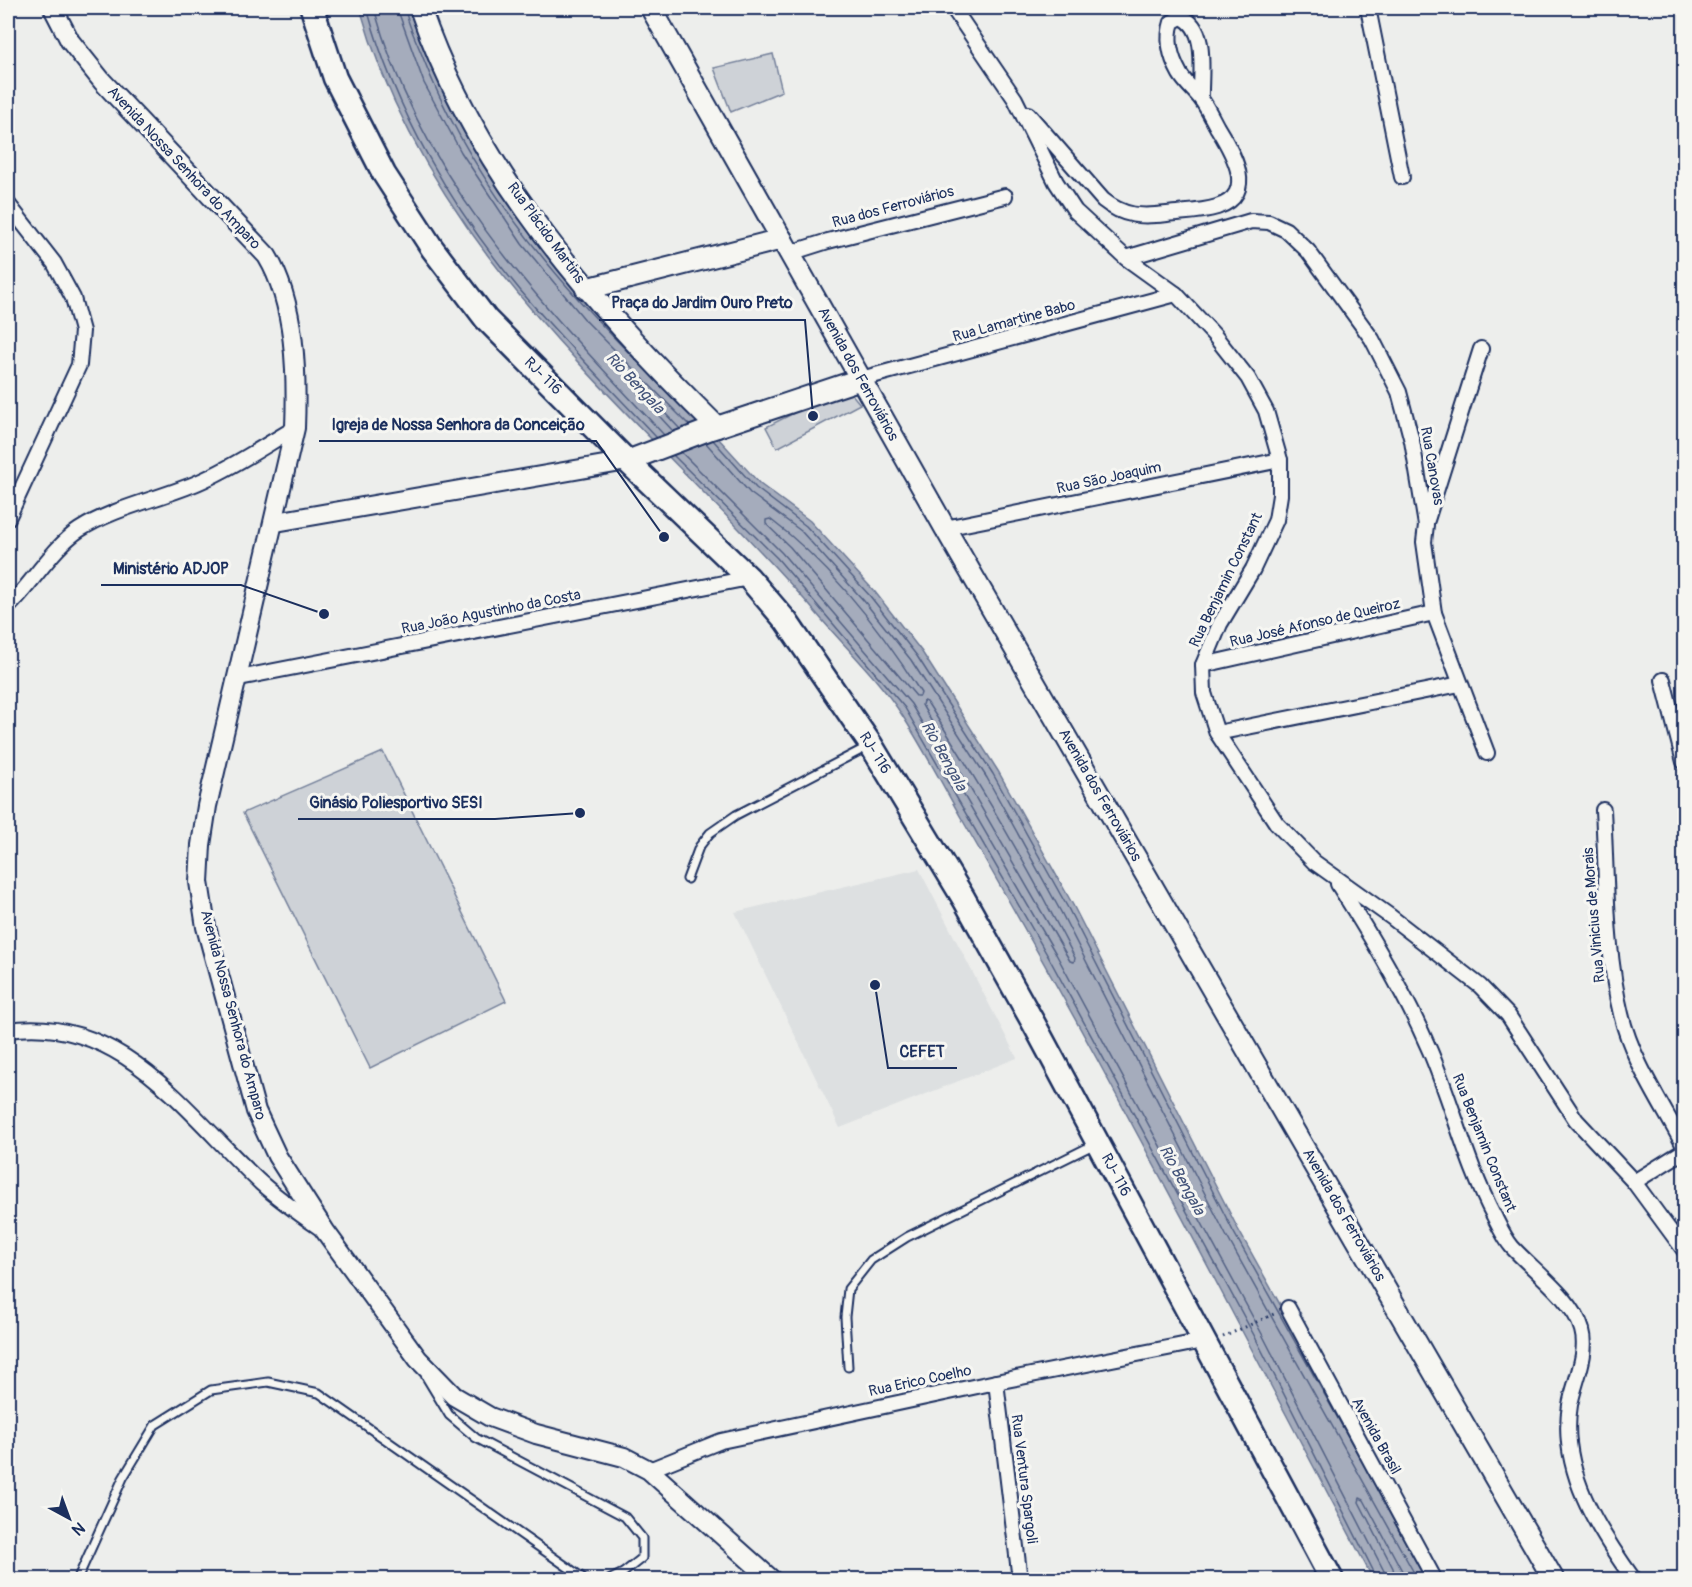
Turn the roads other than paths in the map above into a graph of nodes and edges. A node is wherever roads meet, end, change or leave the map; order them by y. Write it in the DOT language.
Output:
graph roads {
  1 [pos="52,8"];
  2 [pos="312,8"];
  3 [pos="420,8"];
  4 [pos="651,8"];
  5 [pos="953,8"];
  6 [pos="1368,8"];
  7 [pos="1015,99"];
  8 [pos="1201,99"];
  9 [pos="1402,177"];
  10 [pos="1005,196"];
  11 [pos="8,204"];
  12 [pos="786,246"];
  13 [pos="1126,258"];
  14 [pos="586,288"];
  15 [pos="1176,294"];
  16 [pos="1481,349"];
  17 [pos="861,379"];
  18 [pos="296,428"];
  19 [pos="714,428"];
  20 [pos="635,458"];
  21 [pos="1280,460"];
  22 [pos="8,518"];
  23 [pos="276,522"];
  24 [pos="1426,525"];
  25 [pos="945,528"];
  26 [pos="749,578"];
  27 [pos="8,607"];
  28 [pos="1434,613"];
  29 [pos="1203,665"];
  30 [pos="239,678"];
  31 [pos="1663,680"];
  32 [pos="1460,684"];
  33 [pos="1217,733"];
  34 [pos="871,745"];
  35 [pos="1487,753"];
  36 [pos="1684,762"];
  37 [pos="1603,810"];
  38 [pos="1334,878"];
  39 [pos="687,879"];
  40 [pos="8,1030"];
  41 [pos="1098,1142"];
  42 [pos="1684,1146"];
  43 [pos="1684,1151"];
  44 [pos="1634,1182"];
  45 [pos="325,1231"];
  46 [pos="1684,1250"];
  47 [pos="1286,1309"];
  48 [pos="1203,1341"];
  49 [pos="418,1359"];
  50 [pos="848,1367"];
  51 [pos="996,1382"];
  52 [pos="649,1470"];
  53 [pos="77,1580"];
  54 [pos="586,1580"];
  55 [pos="609,1580"];
  56 [pos="772,1580"];
  57 [pos="1020,1580"];
  58 [pos="1332,1580"];
  59 [pos="1435,1580"];
  60 [pos="1554,1580"];
  61 [pos="1634,1580"];
  1 -- 18 [label="street, Avenida Nossa Senhora do Amparo"];
  2 -- 20 [label="main road, RJ- 116"];
  3 -- 14 [label="main road, Rua Plácido Martins"];
  4 -- 12 [label="main road, Avenida dos Ferroviários"];
  5 -- 7 [label="street, Rua Benjamin Constant"];
  6 -- 9 [label="street"];
  7 -- 8 [label="street"];
  7 -- 13 [label="street, Rua Benjamin Constant"];
  8 -- 8 [label="street"];
  10 -- 12 [label="street, Rua dos Ferroviários"];
  11 -- 22 [label="street"];
  12 -- 14 [label="main road"];
  12 -- 17 [label="main road, Avenida dos Ferroviários"];
  13 -- 15 [label="street, Rua Benjamin Constant"];
  13 -- 24 [label="street, Rua Canovas"];
  14 -- 19 [label="main road, Rua Plácido Martins"];
  15 -- 17 [label="street, Rua Lamartine Babo"];
  15 -- 21 [label="street, Rua Benjamin Constant"];
  16 -- 24 [label="street"];
  17 -- 19 [label="main road"];
  17 -- 25 [label="main road, Avenida dos Ferroviários"];
  18 -- 23 [label="street, Avenida Nossa Senhora do Amparo"];
  18 -- 27 [label="street"];
  19 -- 20 [label="main road"];
  20 -- 23 [label="street"];
  20 -- 26 [label="main road, RJ- 116"];
  21 -- 25 [label="street, Rua São Joaquim"];
  21 -- 29 [label="street, Rua Benjamin Constant"];
  23 -- 30 [label="street, Avenida Nossa Senhora do Amparo"];
  24 -- 28 [label="street, Rua Canovas"];
  25 -- 60 [label="main road, Avenida dos Ferroviários"];
  26 -- 30 [label="street, Rua João Agustinho da Costa"];
  26 -- 34 [label="main road, RJ- 116"];
  28 -- 29 [label="street, Rua José Afonso de Queiroz"];
  28 -- 32 [label="street, Rua Canovas"];
  29 -- 33 [label="street, Rua Benjamin Constant"];
  30 -- 45 [label="street, Avenida Nossa Senhora do Amparo"];
  31 -- 36 [label="street"];
  32 -- 33 [label="street"];
  32 -- 35 [label="street, Rua Canovas"];
  33 -- 38 [label="street, Rua Benjamin Constant"];
  34 -- 39 [label="lane"];
  34 -- 41 [label="main road, RJ- 116"];
  37 -- 42 [label="street, Rua Vinicius de Morais"];
  38 -- 44 [label="street, Rua Benjamin Constant"];
  38 -- 61 [label="street, Rua Benjamin Constant"];
  40 -- 45 [label="street"];
  41 -- 48 [label="main road, RJ- 116"];
  41 -- 50 [label="lane"];
  43 -- 44 [label="street"];
  44 -- 46 [label="street, Rua Benjamin Constant"];
  45 -- 49 [label="street, Avenida Nossa Senhora do Amparo"];
  47 -- 59 [label="street, Avenida Brasil"];
  48 -- 51 [label="street, Rua Erico Coelho"];
  48 -- 58 [label="main road, RJ- 116"];
  49 -- 52 [label="street, Avenida Nossa Senhora do Amparo"];
  49 -- 55 [label="lane"];
  51 -- 52 [label="street, Rua Erico Coelho"];
  51 -- 57 [label="street, Rua Ventura Spargoli"];
  52 -- 56 [label="street, Avenida Nossa Senhora do Amparo"];
  53 -- 54 [label="lane"];
}
